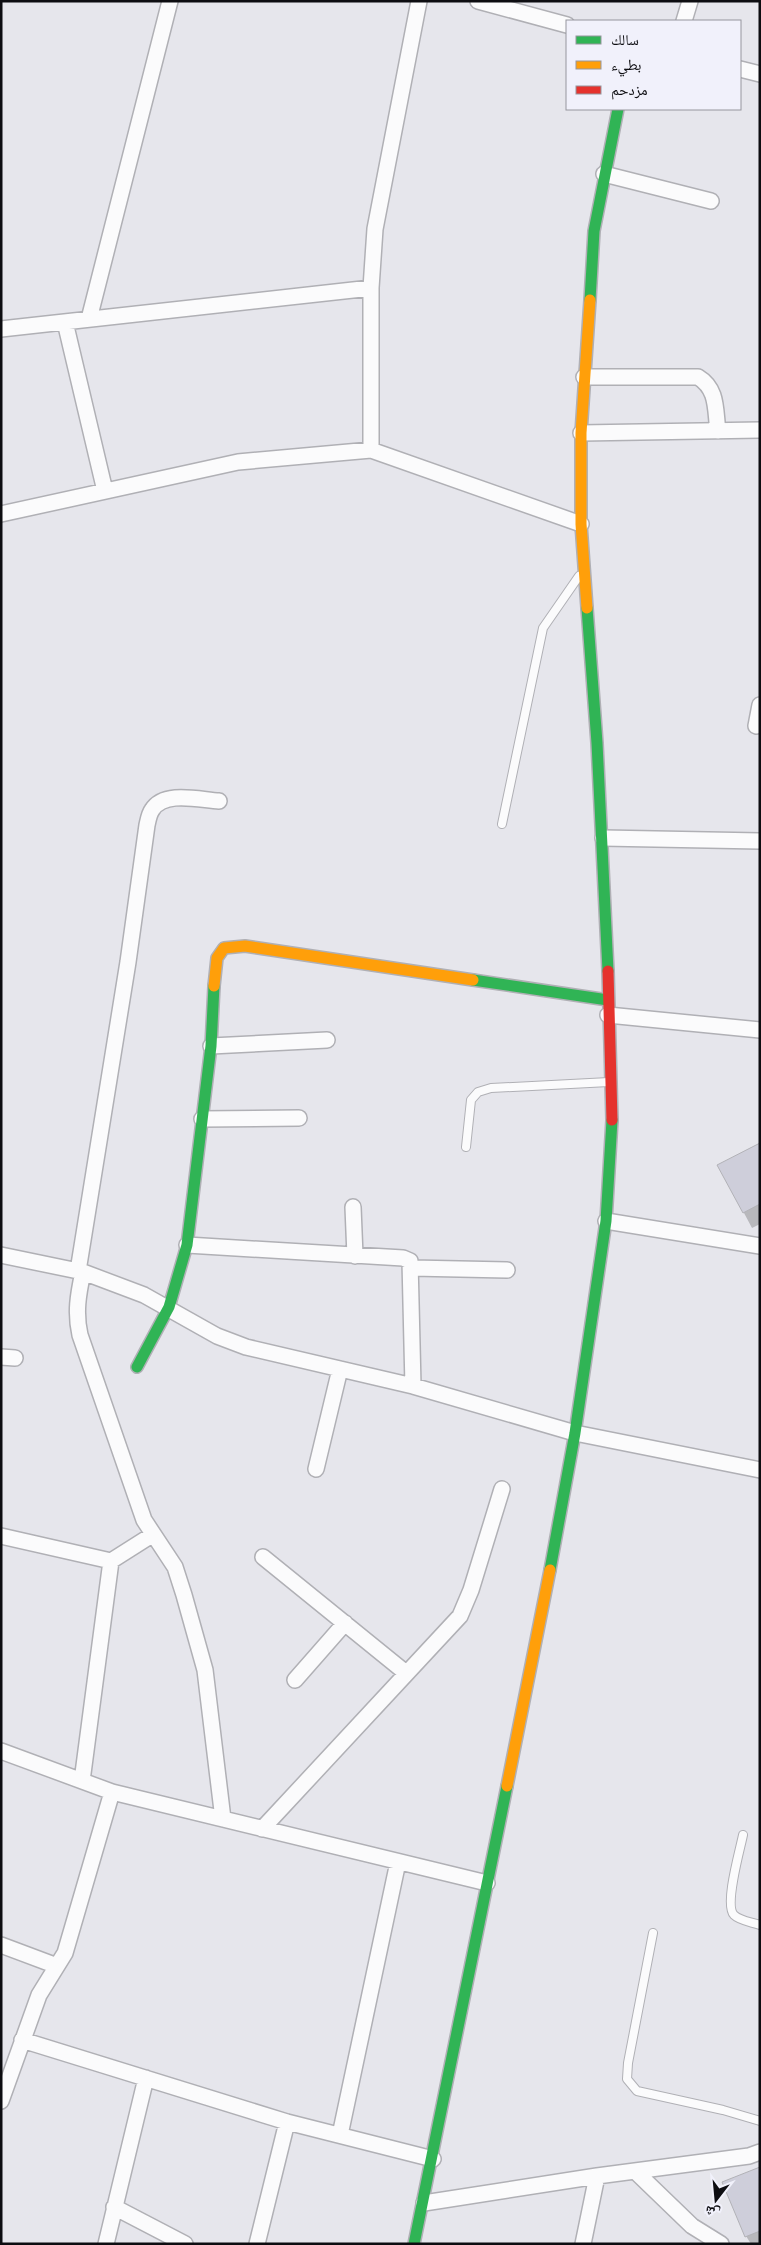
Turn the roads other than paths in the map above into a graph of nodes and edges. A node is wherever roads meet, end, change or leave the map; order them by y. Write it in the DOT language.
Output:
graph roads {
  1 [pos="170,1"];
  2 [pos="420,1"];
  3 [pos="478,1"];
  4 [pos="690,1"];
  5 [pos="684,20"];
  6 [pos="566,25"];
  7 [pos="741,69"];
  8 [pos="760,74"];
  9 [pos="618,110"];
  10 [pos="604,174"];
  11 [pos="711,201"];
  12 [pos="371,288"];
  13 [pos="89,320"];
  14 [pos="65,322"];
  15 [pos="1,330"];
  16 [pos="584,377"];
  17 [pos="760,430"];
  18 [pos="718,431"];
  19 [pos="581,433"];
  20 [pos="371,450"];
  21 [pos="105,491"];
  22 [pos="1,514"];
  23 [pos="581,524"];
  24 [pos="584,570"];
  25 [pos="760,705"];
  26 [pos="756,726"];
  27 [pos="219,801"];
  28 [pos="502,824"];
  29 [pos="603,838"];
  30 [pos="760,841"];
  31 [pos="608,1008"];
  32 [pos="760,1030"];
  33 [pos="327,1040"];
  34 [pos="211,1046"];
  35 [pos="611,1082"];
  36 [pos="299,1118"];
  37 [pos="202,1119"];
  38 [pos="466,1147"];
  39 [pos="353,1207"];
  40 [pos="606,1220"];
  41 [pos="187,1245"];
  42 [pos="760,1246"];
  43 [pos="1,1255"];
  44 [pos="355,1256"];
  45 [pos="412,1268"];
  46 [pos="507,1270"];
  47 [pos="80,1272"];
  48 [pos="169,1308"];
  49 [pos="137,1366"];
  50 [pos="340,1369"];
  51 [pos="413,1386"];
  52 [pos="575,1433"];
  53 [pos="316,1469"];
  54 [pos="760,1470"];
  55 [pos="502,1489"];
  56 [pos="152,1535"];
  57 [pos="1,1536"];
  58 [pos="263,1557"];
  59 [pos="111,1561"];
  60 [pos="344,1623"];
  61 [pos="406,1673"];
  62 [pos="295,1680"];
  63 [pos="1,1752"];
  64 [pos="82,1781"];
  65 [pos="112,1792"];
  66 [pos="224,1819"];
  67 [pos="262,1829"];
  68 [pos="742,1835"];
  69 [pos="398,1862"];
  70 [pos="487,1883"];
  71 [pos="760,1924"];
  72 [pos="653,1933"];
  73 [pos="1,1946"];
  74 [pos="57,1966"];
  75 [pos="22,2040"];
  76 [pos="146,2078"];
  77 [pos="1,2101"];
  78 [pos="287,2122"];
  79 [pos="760,2122"];
  80 [pos="340,2135"];
  81 [pos="760,2152"];
  82 [pos="433,2159"];
  83 [pos="636,2171"];
  84 [pos="597,2176"];
  85 [pos="424,2204"];
  86 [pos="114,2207"];
  87 [pos="106,2244"];
  88 [pos="185,2244"];
  89 [pos="257,2244"];
  90 [pos="414,2244"];
  91 [pos="583,2244"];
  92 [pos="721,2244"];
  1 -- 13 [label="street"];
  2 -- 12 [label="street"];
  3 -- 6 [label="street"];
  4 -- 5 [label="street"];
  7 -- 8 [label="street"];
  9 -- 10 [label="street"];
  10 -- 11 [label="street"];
  10 -- 16 [label="street"];
  12 -- 13 [label="street"];
  12 -- 20 [label="street"];
  13 -- 14 [label="street"];
  14 -- 15 [label="street"];
  14 -- 21 [label="street"];
  16 -- 18 [label="street"];
  16 -- 19 [label="street"];
  17 -- 18 [label="street"];
  18 -- 19 [label="street"];
  19 -- 23 [label="street"];
  20 -- 21 [label="street"];
  20 -- 23 [label="street"];
  21 -- 22 [label="street"];
  23 -- 24 [label="street"];
  24 -- 28 [label="lane"];
  24 -- 29 [label="street"];
  25 -- 26 [label="street"];
  27 -- 47 [label="street"];
  29 -- 30 [label="street"];
  29 -- 31 [label="street"];
  31 -- 32 [label="street"];
  31 -- 34 [label="street"];
  31 -- 35 [label="street"];
  33 -- 34 [label="street"];
  34 -- 37 [label="street"];
  35 -- 38 [label="lane"];
  35 -- 40 [label="street"];
  36 -- 37 [label="street"];
  37 -- 41 [label="street"];
  39 -- 44 [label="street"];
  40 -- 42 [label="street"];
  40 -- 52 [label="street"];
  41 -- 44 [label="street"];
  41 -- 48 [label="street"];
  43 -- 47 [label="street"];
  44 -- 45 [label="street"];
  45 -- 46 [label="street"];
  45 -- 51 [label="street"];
  47 -- 48 [label="street"];
  47 -- 56 [label="street"];
  48 -- 49 [label="street"];
  48 -- 50 [label="street"];
  50 -- 51 [label="street"];
  50 -- 53 [label="street"];
  51 -- 52 [label="street"];
  52 -- 54 [label="street"];
  52 -- 70 [label="street"];
  55 -- 61 [label="street"];
  56 -- 59 [label="street"];
  56 -- 66 [label="street"];
  57 -- 59 [label="street"];
  58 -- 60 [label="street"];
  59 -- 64 [label="street"];
  60 -- 61 [label="street"];
  60 -- 62 [label="street"];
  61 -- 67 [label="street"];
  63 -- 64 [label="street"];
  64 -- 65 [label="street"];
  65 -- 66 [label="street"];
  65 -- 74 [label="street"];
  66 -- 67 [label="street"];
  67 -- 69 [label="street"];
  68 -- 71 [label="lane"];
  69 -- 70 [label="street"];
  69 -- 80 [label="street"];
  70 -- 82 [label="street"];
  72 -- 79 [label="lane"];
  73 -- 74 [label="street"];
  74 -- 75 [label="street"];
  75 -- 76 [label="street"];
  75 -- 77 [label="street"];
  76 -- 78 [label="street"];
  76 -- 86 [label="street"];
  78 -- 80 [label="street"];
  78 -- 89 [label="street"];
  80 -- 82 [label="street"];
  81 -- 83 [label="street"];
  82 -- 85 [label="street"];
  83 -- 84 [label="street"];
  83 -- 92 [label="street"];
  84 -- 85 [label="street"];
  84 -- 91 [label="street"];
  85 -- 90 [label="street"];
  86 -- 87 [label="street"];
  86 -- 88 [label="street"];
}
